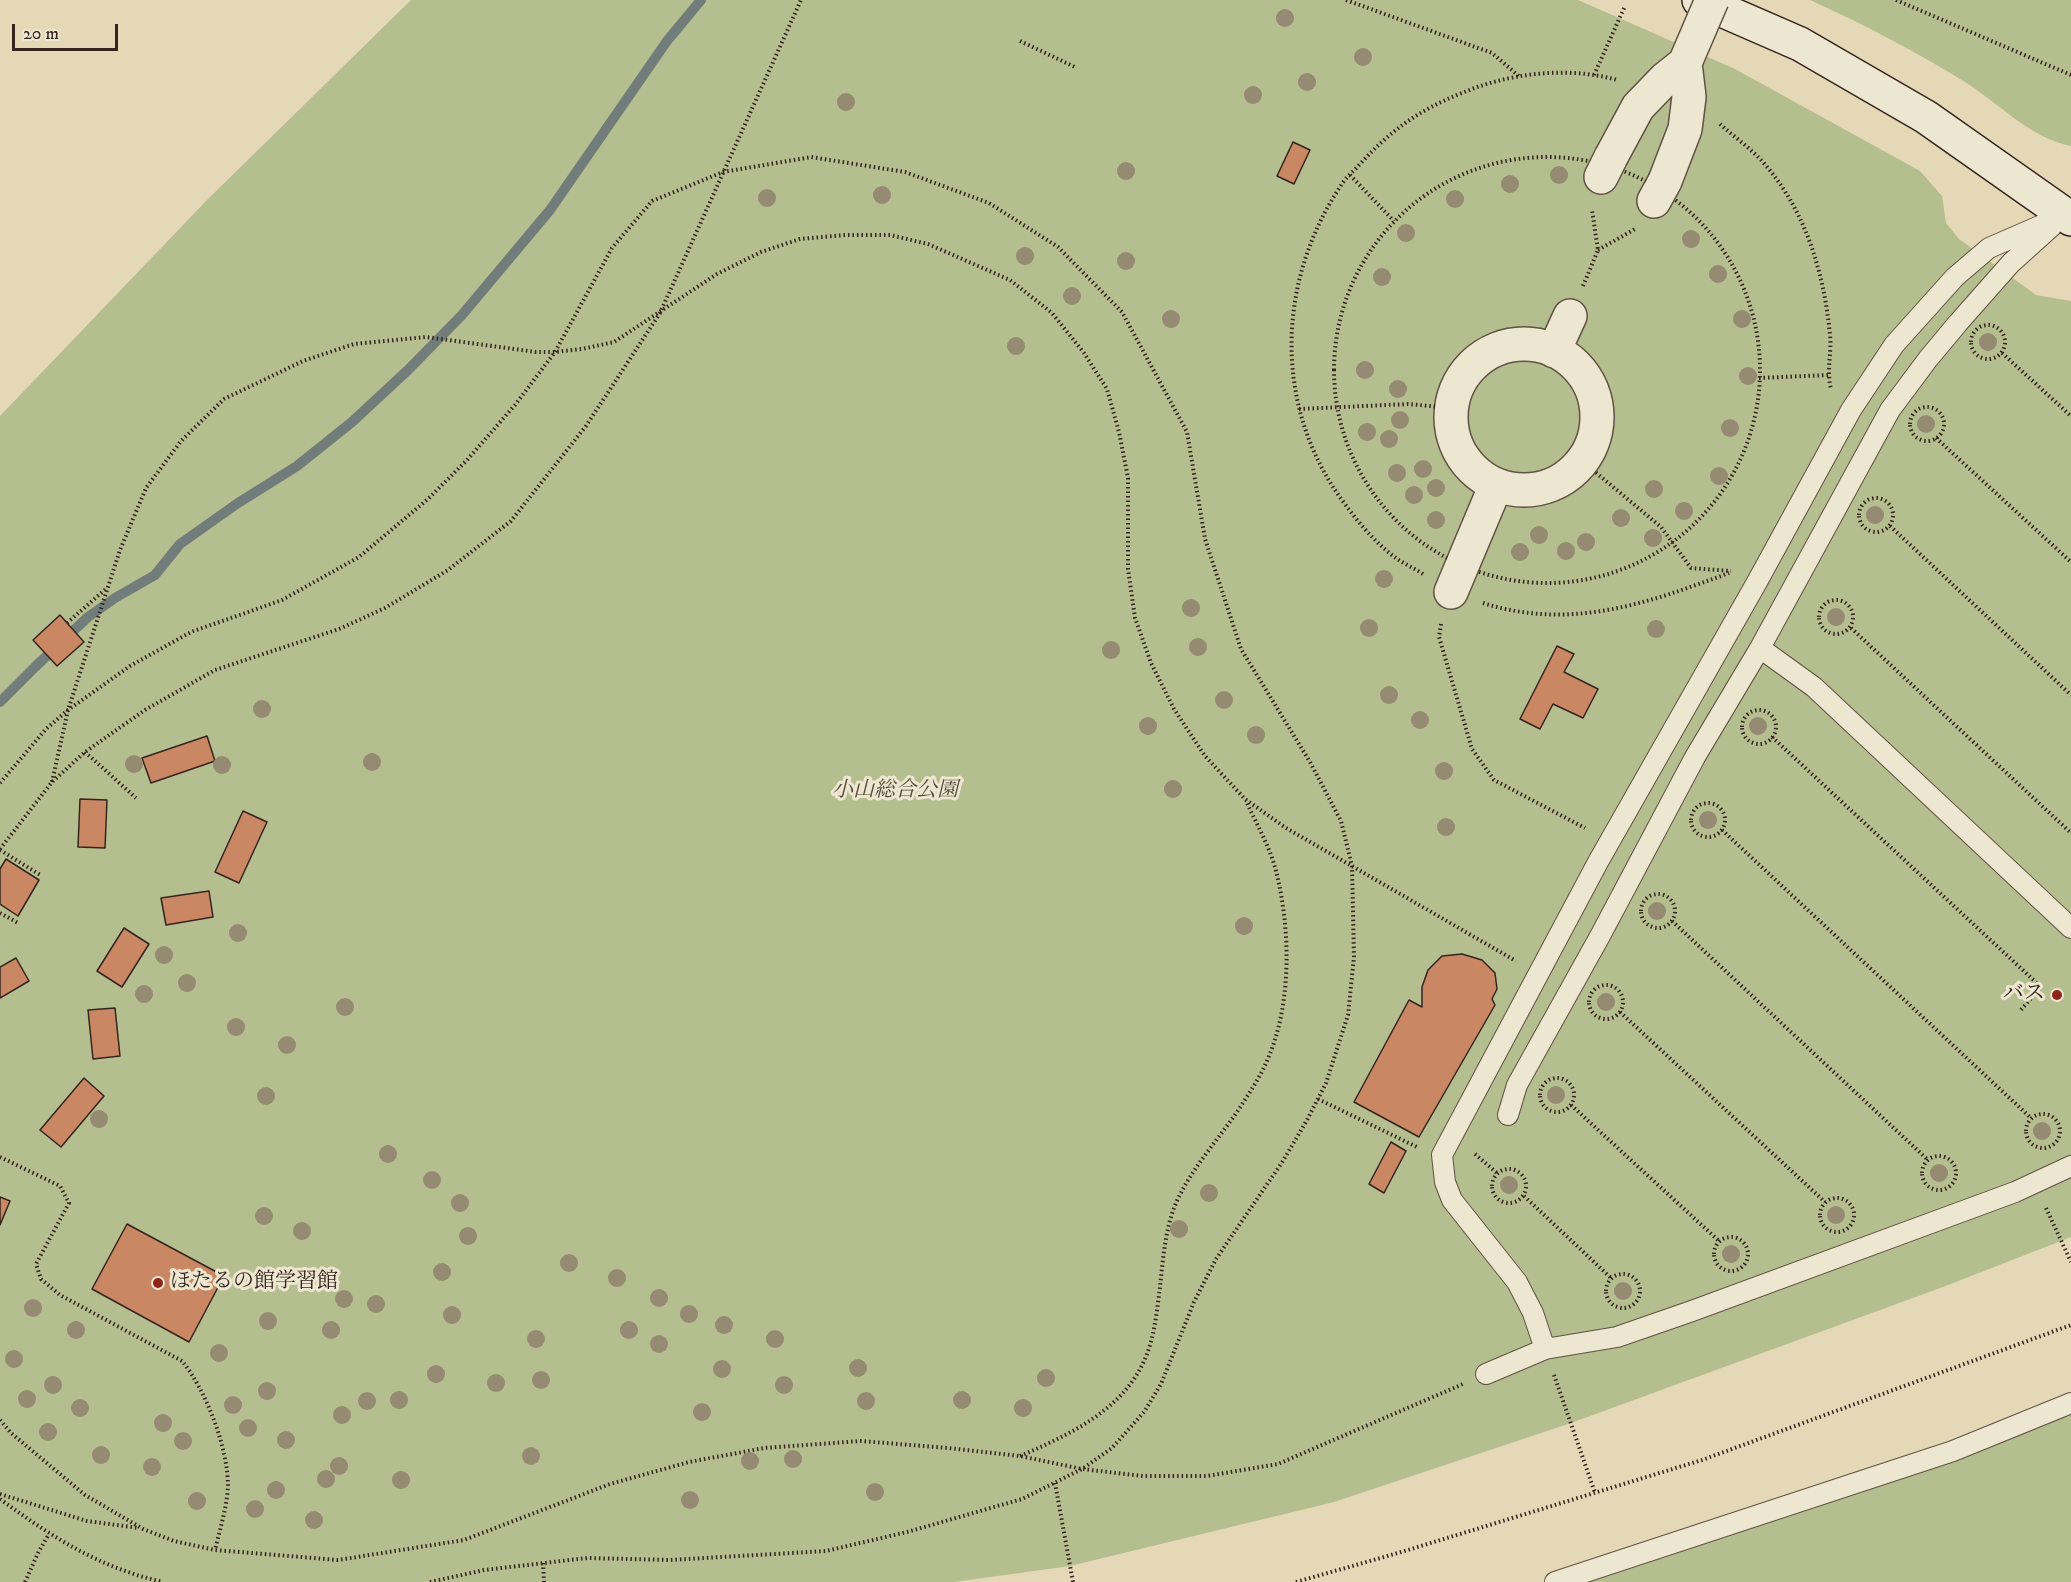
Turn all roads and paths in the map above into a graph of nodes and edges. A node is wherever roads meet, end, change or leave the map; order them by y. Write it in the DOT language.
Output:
graph roads {
  1 [pos="1346,0"];
  2 [pos="1699,0"];
  3 [pos="1712,0"];
  4 [pos="1896,0"];
  5 [pos="800,1"];
  6 [pos="1625,6"];
  7 [pos="1020,40"];
  8 [pos="1685,63"];
  9 [pos="1077,68"];
  10 [pos="1594,75"];
  11 [pos="2071,75"];
  12 [pos="1520,77"];
  13 [pos="1625,82"];
  14 [pos="1715,120"];
  15 [pos="1606,167"];
  16 [pos="723,172"];
  17 [pos="1350,175"];
  18 [pos="1660,191"];
  19 [pos="2069,215"];
  20 [pos="1394,221"];
  21 [pos="1598,250"];
  22 [pos="660,313"];
  23 [pos="1570,316"];
  24 [pos="1554,351"];
  25 [pos="555,352"];
  26 [pos="2002,353"];
  27 [pos="1828,375"];
  28 [pos="1759,378"];
  29 [pos="1832,392"];
  30 [pos="1452,408"];
  31 [pos="1299,409"];
  32 [pos="2071,416"];
  33 [pos="1936,438"];
  34 [pos="1582,461"];
  35 [pos="1496,485"];
  36 [pos="1890,526"];
  37 [pos="2071,562"];
  38 [pos="1738,564"];
  39 [pos="1733,572"];
  40 [pos="1727,581"];
  41 [pos="108,587"];
  42 [pos="1451,592"];
  43 [pos="67,623"];
  44 [pos="1851,628"];
  45 [pos="1760,648"];
  46 [pos="2071,695"];
  47 [pos="68,710"];
  48 [pos="1773,737"];
  49 [pos="85,752"];
  50 [pos="52,782"];
  51 [pos="0,783"];
  52 [pos="135,798"];
  53 [pos="1245,799"];
  54 [pos="1590,819"];
  55 [pos="1585,828"];
  56 [pos="1722,830"];
  57 [pos="2071,833"];
  58 [pos="1580,838"];
  59 [pos="0,850"];
  60 [pos="1352,866"];
  61 [pos="42,876"];
  62 [pos="0,913"];
  63 [pos="1672,921"];
  64 [pos="18,923"];
  65 [pos="2071,928"];
  66 [pos="1515,960"];
  67 [pos="1521,964"];
  68 [pos="1513,969"];
  69 [pos="1620,1012"];
  70 [pos="2019,1012"];
  71 [pos="1318,1099"];
  72 [pos="1571,1106"];
  73 [pos="1508,1115"];
  74 [pos="2031,1118"];
  75 [pos="1424,1140"];
  76 [pos="1470,1149"];
  77 [pos="0,1157"];
  78 [pos="1928,1160"];
  79 [pos="2071,1166"];
  80 [pos="1497,1173"];
  81 [pos="2034,1183"];
  82 [pos="1524,1196"];
  83 [pos="1824,1202"];
  84 [pos="1719,1241"];
  85 [pos="2071,1262"];
  86 [pos="1611,1278"];
  87 [pos="2071,1325"];
  88 [pos="1545,1349"];
  89 [pos="1486,1374"];
  90 [pos="2071,1402"];
  91 [pos="0,1420"];
  92 [pos="1020,1456"];
  93 [pos="1082,1469"];
  94 [pos="1055,1483"];
  95 [pos="1595,1493"];
  96 [pos="0,1494"];
  97 [pos="0,1499"];
  98 [pos="144,1529"];
  99 [pos="49,1534"];
  100 [pos="215,1550"];
  101 [pos="543,1563"];
  102 [pos="25,1582"];
  103 [pos="163,1582"];
  104 [pos="430,1582"];
  105 [pos="544,1582"];
  106 [pos="1073,1582"];
  107 [pos="1296,1582"];
  108 [pos="1555,1582"];
  1 -- 12 [label="path"];
  2 -- 19 [label="street"];
  3 -- 8 [label="street, bridge"];
  4 -- 11 [label="path"];
  5 -- 16 [label="path"];
  6 -- 10 [label="path"];
  7 -- 9 [label="path"];
  8 -- 15 [label="street, bridge"];
  8 -- 18 [label="street, bridge"];
  10 -- 12 [label="path"];
  10 -- 13 [label="path"];
  12 -- 17 [label="path"];
  14 -- 27 [label="path"];
  15 -- 21 [label="path"];
  16 -- 22 [label="path"];
  16 -- 25 [label="path"];
  16 -- 60 [label="path"];
  17 -- 20 [label="path"];
  17 -- 31 [label="path"];
  18 -- 21 [label="path"];
  19 -- 45 [label="lane"];
  19 -- 88 [label="lane"];
  21 -- 23 [label="path"];
  22 -- 25 [label="path"];
  22 -- 49 [label="path"];
  22 -- 53 [label="path"];
  23 -- 24 [label="street"];
  24 -- 30 [label="street"];
  24 -- 34 [label="street"];
  25 -- 41 [label="path"];
  25 -- 47 [label="path"];
  26 -- 26 [label="path"];
  26 -- 32 [label="path"];
  27 -- 28 [label="path"];
  27 -- 29 [label="path"];
  30 -- 31 [label="path"];
  30 -- 35 [label="street"];
  31 -- 42 [label="path"];
  33 -- 33 [label="path"];
  33 -- 37 [label="path"];
  34 -- 35 [label="street"];
  34 -- 39 [label="path"];
  35 -- 42 [label="street"];
  36 -- 36 [label="path"];
  36 -- 46 [label="path"];
  38 -- 39 [label="path"];
  39 -- 40 [label="path"];
  39 -- 42 [label="path"];
  41 -- 43 [label="path"];
  41 -- 47 [label="path"];
  42 -- 55 [label="path"];
  44 -- 44 [label="path"];
  44 -- 57 [label="path"];
  45 -- 65 [label="lane"];
  45 -- 73 [label="lane"];
  47 -- 50 [label="path"];
  47 -- 51 [label="path"];
  48 -- 48 [label="path"];
  48 -- 70 [label="path"];
  49 -- 50 [label="path"];
  49 -- 52 [label="path"];
  50 -- 59 [label="path"];
  53 -- 60 [label="path"];
  53 -- 92 [label="path"];
  54 -- 55 [label="path"];
  55 -- 58 [label="path"];
  56 -- 56 [label="path"];
  56 -- 74 [label="path"];
  59 -- 61 [label="path"];
  60 -- 66 [label="path"];
  60 -- 71 [label="path"];
  62 -- 64 [label="path"];
  63 -- 63 [label="path"];
  63 -- 78 [label="path"];
  66 -- 67 [label="path"];
  66 -- 68 [label="path"];
  69 -- 69 [label="path"];
  69 -- 83 [label="path"];
  71 -- 75 [label="path"];
  71 -- 93 [label="path"];
  72 -- 72 [label="path"];
  72 -- 84 [label="path"];
  74 -- 74 [label="path"];
  76 -- 80 [label="path"];
  77 -- 100 [label="path"];
  78 -- 78 [label="path"];
  79 -- 81 [label="lane"];
  80 -- 82 [label="path"];
  80 -- 82 [label="path"];
  81 -- 85 [label="path"];
  81 -- 88 [label="lane"];
  82 -- 86 [label="path"];
  83 -- 83 [label="path"];
  84 -- 84 [label="path"];
  86 -- 86 [label="path"];
  87 -- 95 [label="path"];
  88 -- 89 [label="lane"];
  88 -- 95 [label="path"];
  89 -- 93 [label="path"];
  90 -- 108 [label="lane"];
  91 -- 98 [label="path"];
  92 -- 93 [label="path"];
  92 -- 100 [label="path"];
  93 -- 94 [label="path"];
  94 -- 101 [label="path"];
  94 -- 106 [label="path"];
  95 -- 107 [label="path"];
  96 -- 98 [label="path"];
  97 -- 99 [label="path"];
  98 -- 100 [label="path"];
  99 -- 102 [label="path"];
  99 -- 103 [label="path"];
  101 -- 104 [label="path"];
  101 -- 105 [label="path"];
}
